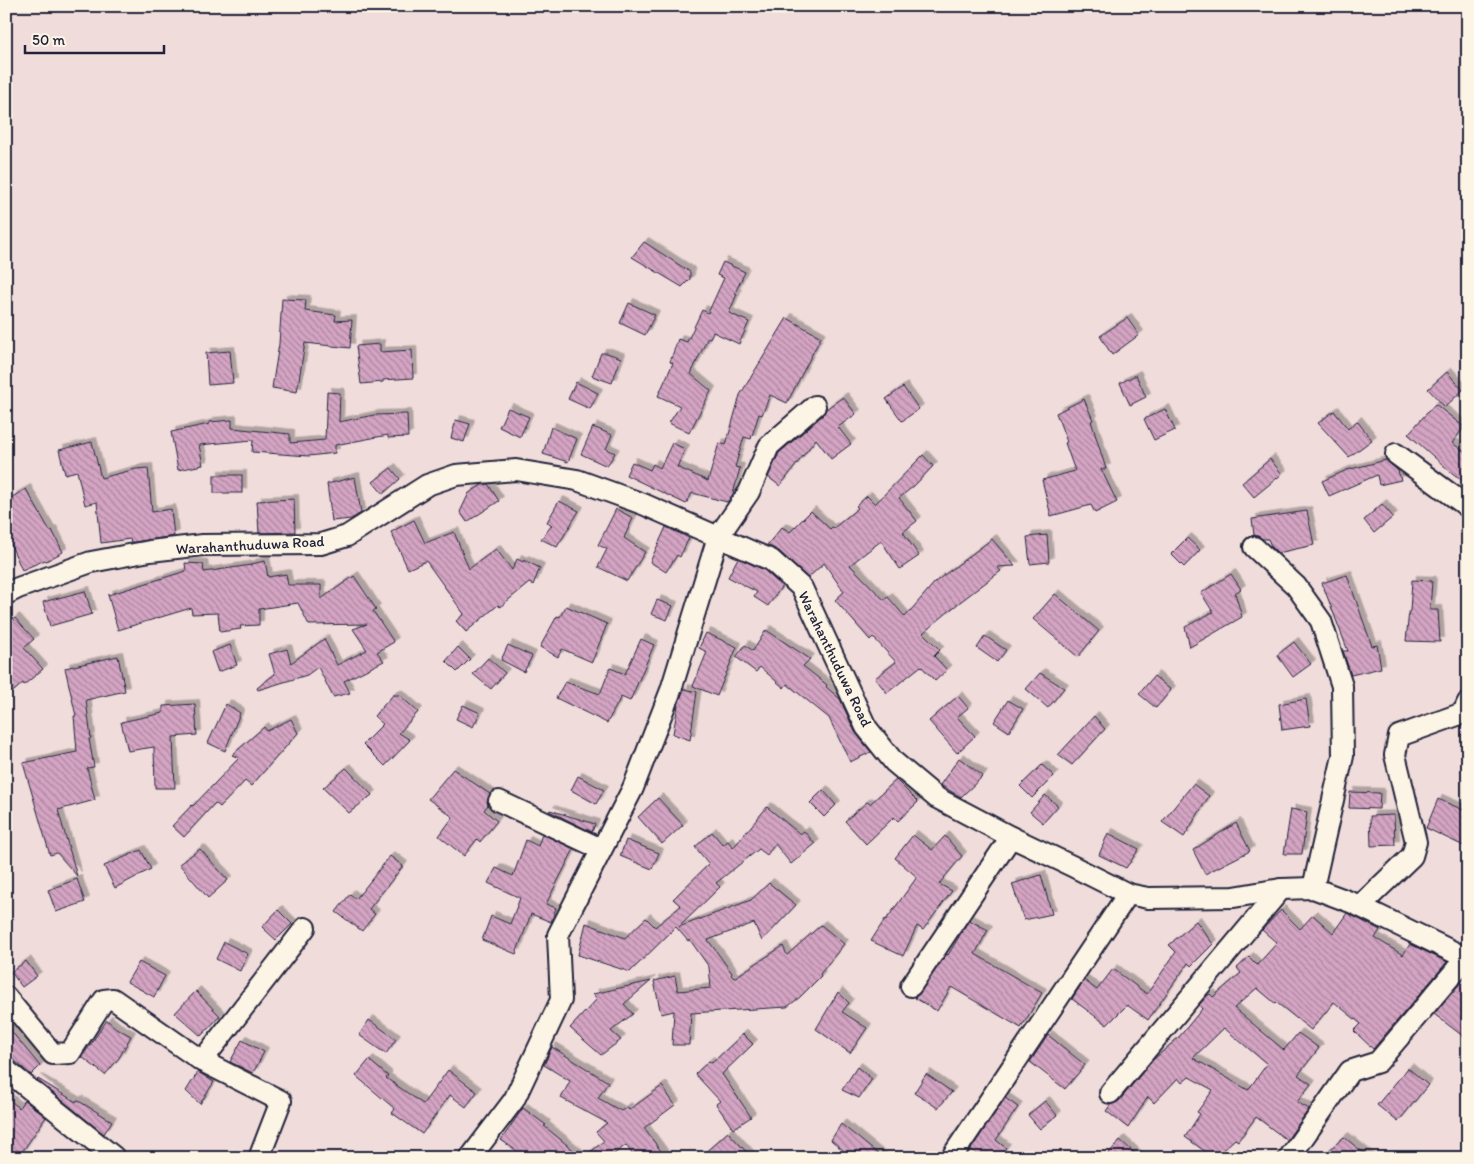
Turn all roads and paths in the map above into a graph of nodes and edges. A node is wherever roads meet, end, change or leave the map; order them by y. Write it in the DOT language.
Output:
graph roads {
  1 [pos="815,406"];
  2 [pos="1396,454"];
  3 [pos="1468,507"];
  4 [pos="718,538"];
  5 [pos="1254,546"];
  6 [pos="10,586"];
  7 [pos="1468,702"];
  8 [pos="499,801"];
  9 [pos="1011,837"];
  10 [pos="601,849"];
  11 [pos="1281,888"];
  12 [pos="1313,888"];
  13 [pos="1128,894"];
  14 [pos="1360,906"];
  15 [pos="305,928"];
  16 [pos="1467,958"];
  17 [pos="910,986"];
  18 [pos="6,997"];
  19 [pos="202,1061"];
  20 [pos="6,1070"];
  21 [pos="1110,1093"];
  22 [pos="114,1157"];
  23 [pos="259,1158"];
  24 [pos="470,1158"];
  25 [pos="951,1158"];
  26 [pos="1289,1158"];
  1 -- 4 [label="street"];
  2 -- 3 [label="street"];
  4 -- 6 [label="street, Warahanthuduwa Road"];
  4 -- 9 [label="street, Warahanthuduwa Road"];
  4 -- 10 [label="street"];
  5 -- 12 [label="street"];
  7 -- 14 [label="street"];
  8 -- 10 [label="street"];
  9 -- 13 [label="street, Warahanthuduwa Road"];
  9 -- 17 [label="street"];
  10 -- 24 [label="street"];
  11 -- 12 [label="street, Warahanthuduwa Road"];
  11 -- 13 [label="street, Warahanthuduwa Road"];
  11 -- 21 [label="street"];
  12 -- 14 [label="street, Warahanthuduwa Road"];
  13 -- 25 [label="street"];
  14 -- 16 [label="street, Warahanthuduwa Road"];
  15 -- 19 [label="street"];
  16 -- 26 [label="street"];
  18 -- 19 [label="street"];
  19 -- 23 [label="street"];
  20 -- 22 [label="street"];
}
